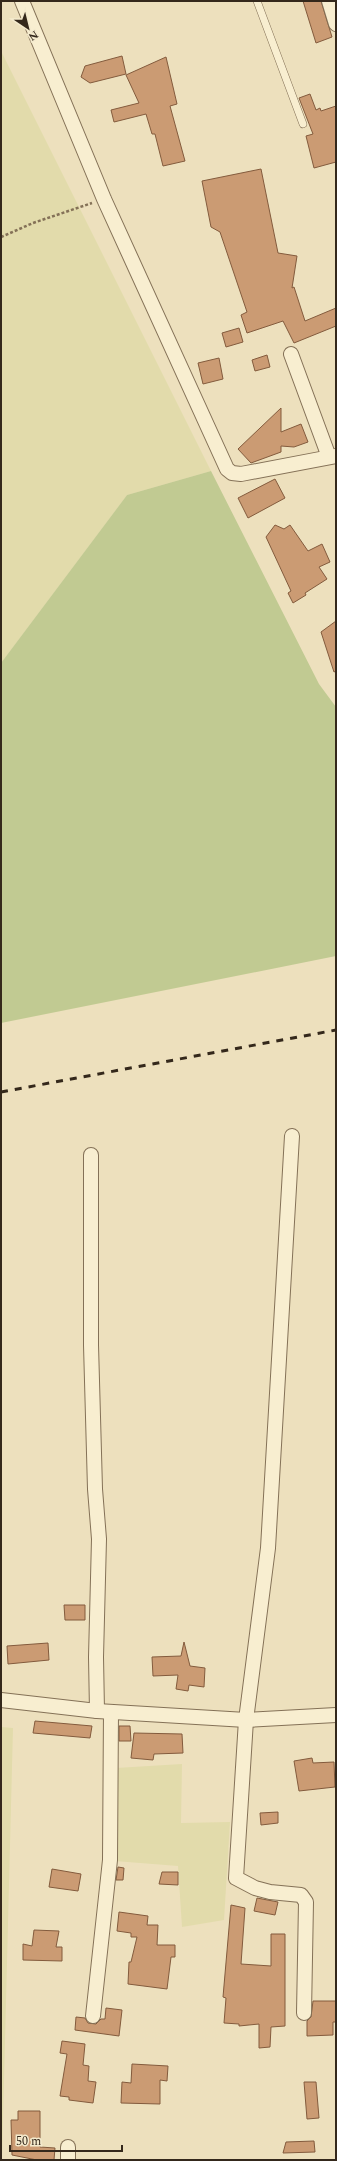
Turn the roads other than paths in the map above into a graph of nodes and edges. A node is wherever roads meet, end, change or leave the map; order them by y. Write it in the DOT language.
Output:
graph roads {
  1 [pos="22,1"];
  2 [pos="257,1"];
  3 [pos="329,1"];
  4 [pos="336,24"];
  5 [pos="303,124"];
  6 [pos="291,354"];
  7 [pos="332,457"];
  8 [pos="292,1136"];
  9 [pos="91,1155"];
  10 [pos="1,1700"];
  11 [pos="104,1712"];
  12 [pos="336,1715"];
  13 [pos="246,1720"];
  14 [pos="304,2013"];
  15 [pos="93,2016"];
  1 -- 7 [label="street"];
  2 -- 5 [label="lane"];
  3 -- 4 [label="street"];
  6 -- 7 [label="street"];
  8 -- 13 [label="street"];
  9 -- 11 [label="street"];
  10 -- 11 [label="street"];
  11 -- 13 [label="street"];
  11 -- 15 [label="street"];
  12 -- 13 [label="street"];
  13 -- 14 [label="street"];
}
